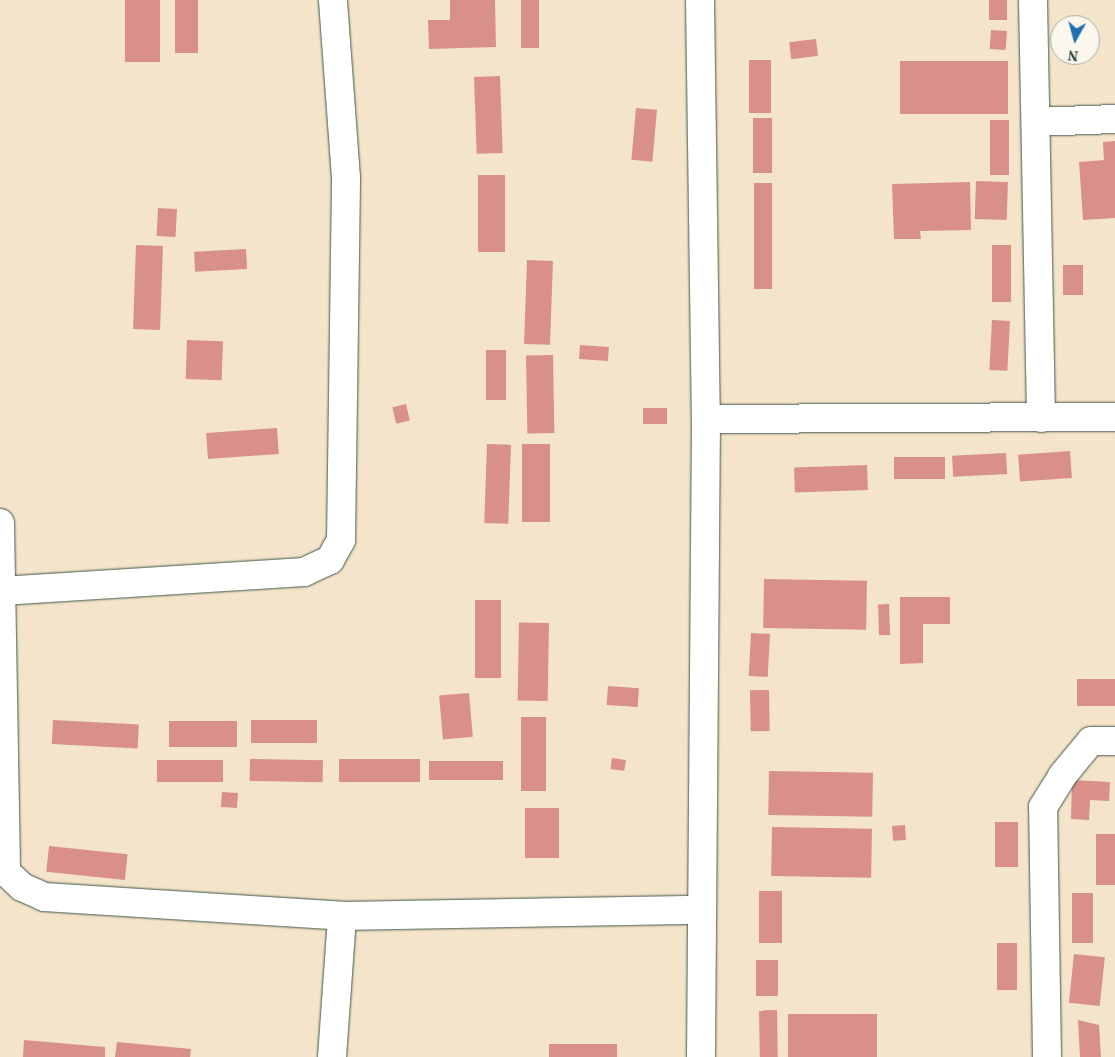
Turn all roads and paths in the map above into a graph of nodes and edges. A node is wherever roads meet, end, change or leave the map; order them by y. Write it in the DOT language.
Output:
graph roads {
  1 [pos="333,0"];
  2 [pos="700,0"];
  3 [pos="1033,0"];
  4 [pos="1115,119"];
  5 [pos="1036,122"];
  6 [pos="1115,417"];
  7 [pos="1041,418"];
  8 [pos="706,419"];
  9 [pos="0,523"];
  10 [pos="2,591"];
  11 [pos="1115,741"];
  12 [pos="701,910"];
  13 [pos="342,916"];
  14 [pos="332,1057"];
  15 [pos="701,1057"];
  16 [pos="1047,1057"];
  1 -- 10 [label="street"];
  2 -- 8 [label="street"];
  3 -- 5 [label="street"];
  4 -- 5 [label="street"];
  5 -- 7 [label="street"];
  6 -- 7 [label="street"];
  7 -- 8 [label="street"];
  8 -- 12 [label="street"];
  9 -- 10 [label="street"];
  10 -- 13 [label="street"];
  11 -- 16 [label="street"];
  12 -- 13 [label="street"];
  12 -- 15 [label="street"];
  13 -- 14 [label="street"];
}
